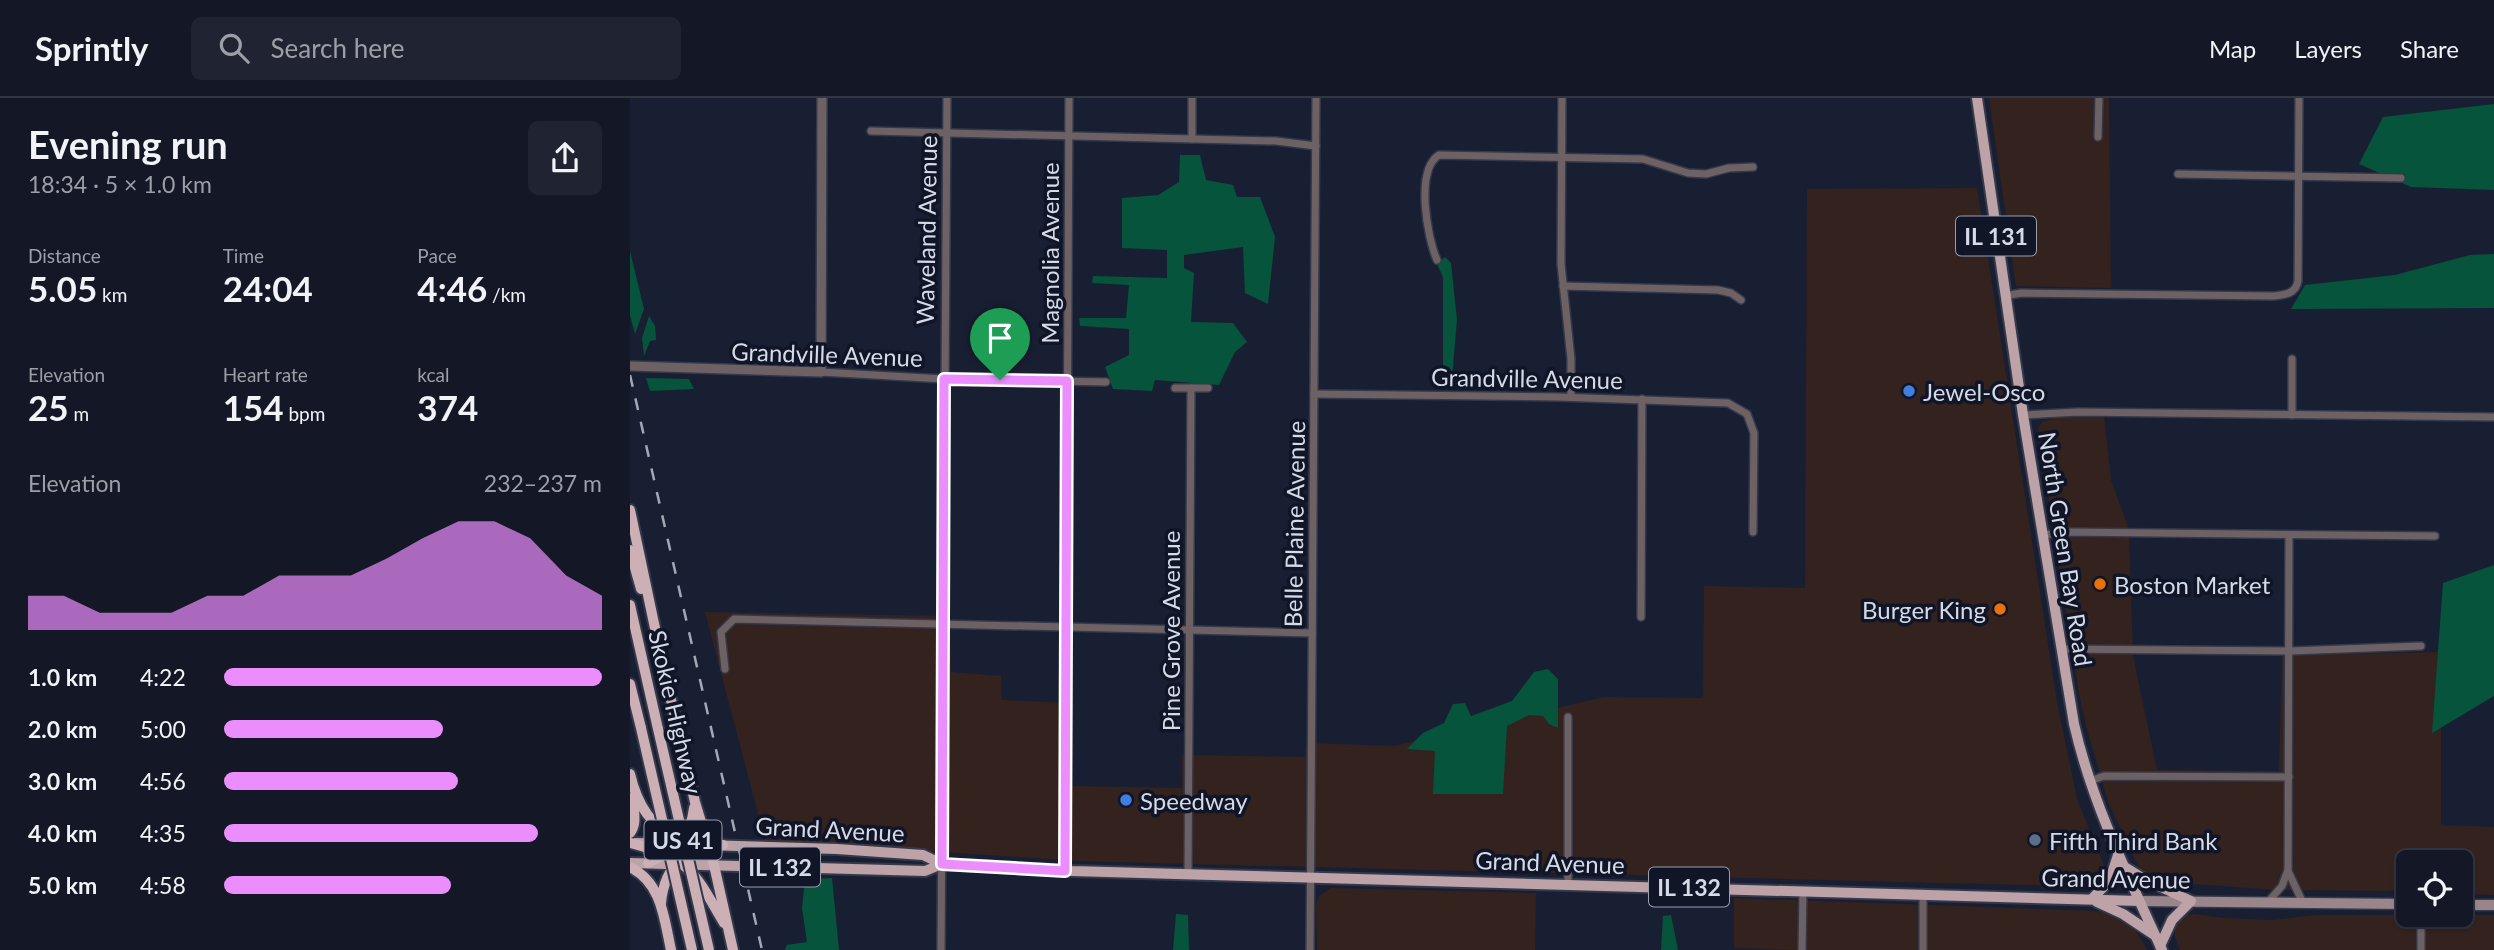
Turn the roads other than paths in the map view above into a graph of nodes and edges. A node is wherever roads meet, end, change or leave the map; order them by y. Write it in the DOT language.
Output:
graph roads {
  1 [pos="822,98"];
  2 [pos="947,98"];
  3 [pos="1069,98"];
  4 [pos="1192,98"];
  5 [pos="1316,98"];
  6 [pos="1562,98"];
  7 [pos="1976,98"];
  8 [pos="2099,98"];
  9 [pos="2299,98"];
  10 [pos="871,131"];
  11 [pos="946,134"];
  12 [pos="1069,137"];
  13 [pos="2098,137"];
  14 [pos="1192,139"];
  15 [pos="1316,146"];
  16 [pos="1561,157"];
  17 [pos="1753,167"];
  18 [pos="2178,174"];
  19 [pos="2298,176"];
  20 [pos="2401,178"];
  21 [pos="1437,260"];
  22 [pos="1563,286"];
  23 [pos="2005,296"];
  24 [pos="1741,300"];
  25 [pos="2292,359"];
  26 [pos="630,366"];
  27 [pos="821,372"];
  28 [pos="944,379"];
  29 [pos="1067,381"];
  30 [pos="1106,382"];
  31 [pos="1175,388"];
  32 [pos="1191,388"];
  33 [pos="1208,388"];
  34 [pos="1314,394"];
  35 [pos="1571,397"];
  36 [pos="1642,399"];
  37 [pos="2023,415"];
  38 [pos="2292,415"];
  39 [pos="2494,417"];
  40 [pos="630,510"];
  41 [pos="1753,533"];
  42 [pos="2042,535"];
  43 [pos="2290,535"];
  44 [pos="2435,536"];
  45 [pos="630,550"];
  46 [pos="630,606"];
  47 [pos="1641,617"];
  48 [pos="943,623"];
  49 [pos="1067,626"];
  50 [pos="1189,630"];
  51 [pos="1312,634"];
  52 [pos="2421,646"];
  53 [pos="2061,649"];
  54 [pos="2290,651"];
  55 [pos="663,666"];
  56 [pos="725,669"];
  57 [pos="630,684"];
  58 [pos="1569,717"];
  59 [pos="630,774"];
  60 [pos="2289,777"];
  61 [pos="2090,781"];
  62 [pos="635,795"];
  63 [pos="695,802"];
  64 [pos="630,840"];
  65 [pos="681,844"];
  66 [pos="709,846"];
  67 [pos="694,852"];
  68 [pos="666,853"];
  69 [pos="2119,855"];
  70 [pos="648,863"];
  71 [pos="679,863"];
  72 [pos="716,864"];
  73 [pos="942,864"];
  74 [pos="630,865"];
  75 [pos="2123,866"];
  76 [pos="2288,870"];
  77 [pos="1065,871"];
  78 [pos="1188,874"];
  79 [pos="1310,877"];
  80 [pos="1568,884"];
  81 [pos="1803,891"];
  82 [pos="1923,894"];
  83 [pos="2092,899"];
  84 [pos="2139,901"];
  85 [pos="2191,901"];
  86 [pos="2268,902"];
  87 [pos="2303,902"];
  88 [pos="2396,904"];
  89 [pos="661,905"];
  90 [pos="2473,905"];
  91 [pos="2494,905"];
  92 [pos="2421,927"];
  93 [pos="729,931"];
  94 [pos="2159,944"];
  95 [pos="671,950"];
  96 [pos="692,950"];
  97 [pos="709,950"];
  98 [pos="733,950"];
  99 [pos="941,950"];
  100 [pos="1310,950"];
  101 [pos="1802,950"];
  102 [pos="1923,950"];
  103 [pos="2421,950"];
  1 -- 27 [label="street"];
  2 -- 11 [label="street, Waveland Avenue"];
  3 -- 12 [label="street, Magnolia Avenue"];
  4 -- 14 [label="street"];
  5 -- 15 [label="street, Belle Plaine Avenue"];
  6 -- 16 [label="street"];
  7 -- 23 [label="main road, North Green Bay Road / IL 131"];
  8 -- 13 [label="street"];
  9 -- 19 [label="street"];
  10 -- 11 [label="street"];
  11 -- 12 [label="street"];
  11 -- 28 [label="street, Waveland Avenue"];
  12 -- 14 [label="street"];
  12 -- 29 [label="street, Magnolia Avenue"];
  14 -- 15 [label="street"];
  15 -- 34 [label="street, Belle Plaine Avenue"];
  16 -- 17 [label="street"];
  16 -- 21 [label="street"];
  16 -- 22 [label="street"];
  18 -- 19 [label="street"];
  19 -- 20 [label="street"];
  19 -- 23 [label="street"];
  22 -- 24 [label="street"];
  22 -- 35 [label="street"];
  23 -- 37 [label="main road, North Green Bay Road / IL 131"];
  25 -- 38 [label="street"];
  26 -- 27 [label="street, Grandville Avenue"];
  27 -- 28 [label="street, Grandville Avenue"];
  28 -- 29 [label="street, Grandville Avenue"];
  28 -- 48 [label="street, Waveland Avenue"];
  29 -- 30 [label="street, Grandville Avenue"];
  29 -- 49 [label="street, Magnolia Avenue"];
  31 -- 32 [label="street"];
  32 -- 33 [label="street"];
  32 -- 50 [label="street, Pine Grove Avenue"];
  34 -- 35 [label="street, Grandville Avenue"];
  34 -- 51 [label="street, Belle Plaine Avenue"];
  35 -- 36 [label="street, Grandville Avenue"];
  36 -- 41 [label="street, Grandville Avenue"];
  36 -- 47 [label="street"];
  37 -- 38 [label="street"];
  37 -- 42 [label="main road, North Green Bay Road / IL 131"];
  38 -- 39 [label="street"];
  40 -- 55 [label="highway"];
  42 -- 43 [label="street"];
  42 -- 53 [label="main road, North Green Bay Road / IL 131"];
  43 -- 44 [label="street"];
  43 -- 54 [label="street"];
  45 -- 55 [label="highway"];
  46 -- 97 [label="highway, Skokie Highway / US 41, bridge"];
  48 -- 49 [label="street"];
  48 -- 56 [label="street"];
  48 -- 73 [label="street, Waveland Avenue"];
  49 -- 50 [label="street"];
  49 -- 77 [label="street, Magnolia Avenue"];
  50 -- 51 [label="street"];
  50 -- 78 [label="street, Pine Grove Avenue"];
  51 -- 79 [label="street, Belle Plaine Avenue"];
  52 -- 54 [label="street"];
  53 -- 54 [label="street"];
  53 -- 61 [label="main road, North Green Bay Road / IL 131"];
  54 -- 60 [label="street"];
  55 -- 63 [label="highway"];
  57 -- 96 [label="highway, Skokie Highway / US 41, bridge"];
  58 -- 80 [label="street"];
  59 -- 62 [label="highway"];
  60 -- 61 [label="street"];
  60 -- 76 [label="street"];
  61 -- 69 [label="main road, North Green Bay Road / IL 131"];
  62 -- 64 [label="highway"];
  62 -- 65 [label="highway"];
  63 -- 65 [label="highway"];
  63 -- 66 [label="highway"];
  64 -- 65 [label="main road, Grand Avenue / IL 132"];
  64 -- 68 [label="highway"];
  65 -- 66 [label="main road, Grand Avenue / IL 132"];
  65 -- 67 [label="highway"];
  65 -- 68 [label="highway"];
  66 -- 67 [label="highway"];
  66 -- 72 [label="highway"];
  66 -- 73 [label="main road, Grand Avenue / IL 132"];
  67 -- 71 [label="highway"];
  67 -- 72 [label="highway"];
  68 -- 70 [label="highway"];
  68 -- 71 [label="highway"];
  69 -- 75 [label="main road, North Green Bay Road / IL 131"];
  69 -- 83 [label="main road"];
  70 -- 71 [label="main road, Grand Avenue / IL 132"];
  70 -- 74 [label="main road, Grand Avenue / IL 132"];
  71 -- 72 [label="main road, Grand Avenue / IL 132"];
  71 -- 89 [label="highway"];
  71 -- 93 [label="highway"];
  72 -- 73 [label="main road, Grand Avenue / IL 132"];
  72 -- 93 [label="highway"];
  73 -- 77 [label="main road, Grand Avenue / IL 132"];
  73 -- 99 [label="street, Waveland Avenue"];
  74 -- 89 [label="highway"];
  75 -- 84 [label="main road, North Green Bay Road / IL 131"];
  75 -- 85 [label="main road"];
  76 -- 86 [label="street"];
  76 -- 87 [label="street"];
  77 -- 78 [label="main road, Grand Avenue / IL 132"];
  78 -- 79 [label="main road, Grand Avenue / IL 132"];
  79 -- 80 [label="main road, Grand Avenue / IL 132"];
  79 -- 100 [label="street, Belle Plaine Avenue"];
  80 -- 81 [label="main road, Grand Avenue / IL 132"];
  81 -- 82 [label="main road, Grand Avenue / IL 132"];
  81 -- 101 [label="street"];
  82 -- 83 [label="main road, Grand Avenue / IL 132"];
  82 -- 102 [label="street"];
  83 -- 84 [label="main road, Grand Avenue / IL 132"];
  83 -- 94 [label="main road"];
  84 -- 85 [label="main road, Grand Avenue"];
  84 -- 94 [label="main road, North Green Bay Road"];
  85 -- 86 [label="main road, Grand Avenue"];
  85 -- 94 [label="main road"];
  86 -- 87 [label="main road, Grand Avenue"];
  87 -- 88 [label="main road, Grand Avenue"];
  89 -- 95 [label="highway"];
  90 -- 91 [label="main road"];
  92 -- 103 [label="street"];
  93 -- 98 [label="highway"];
}
